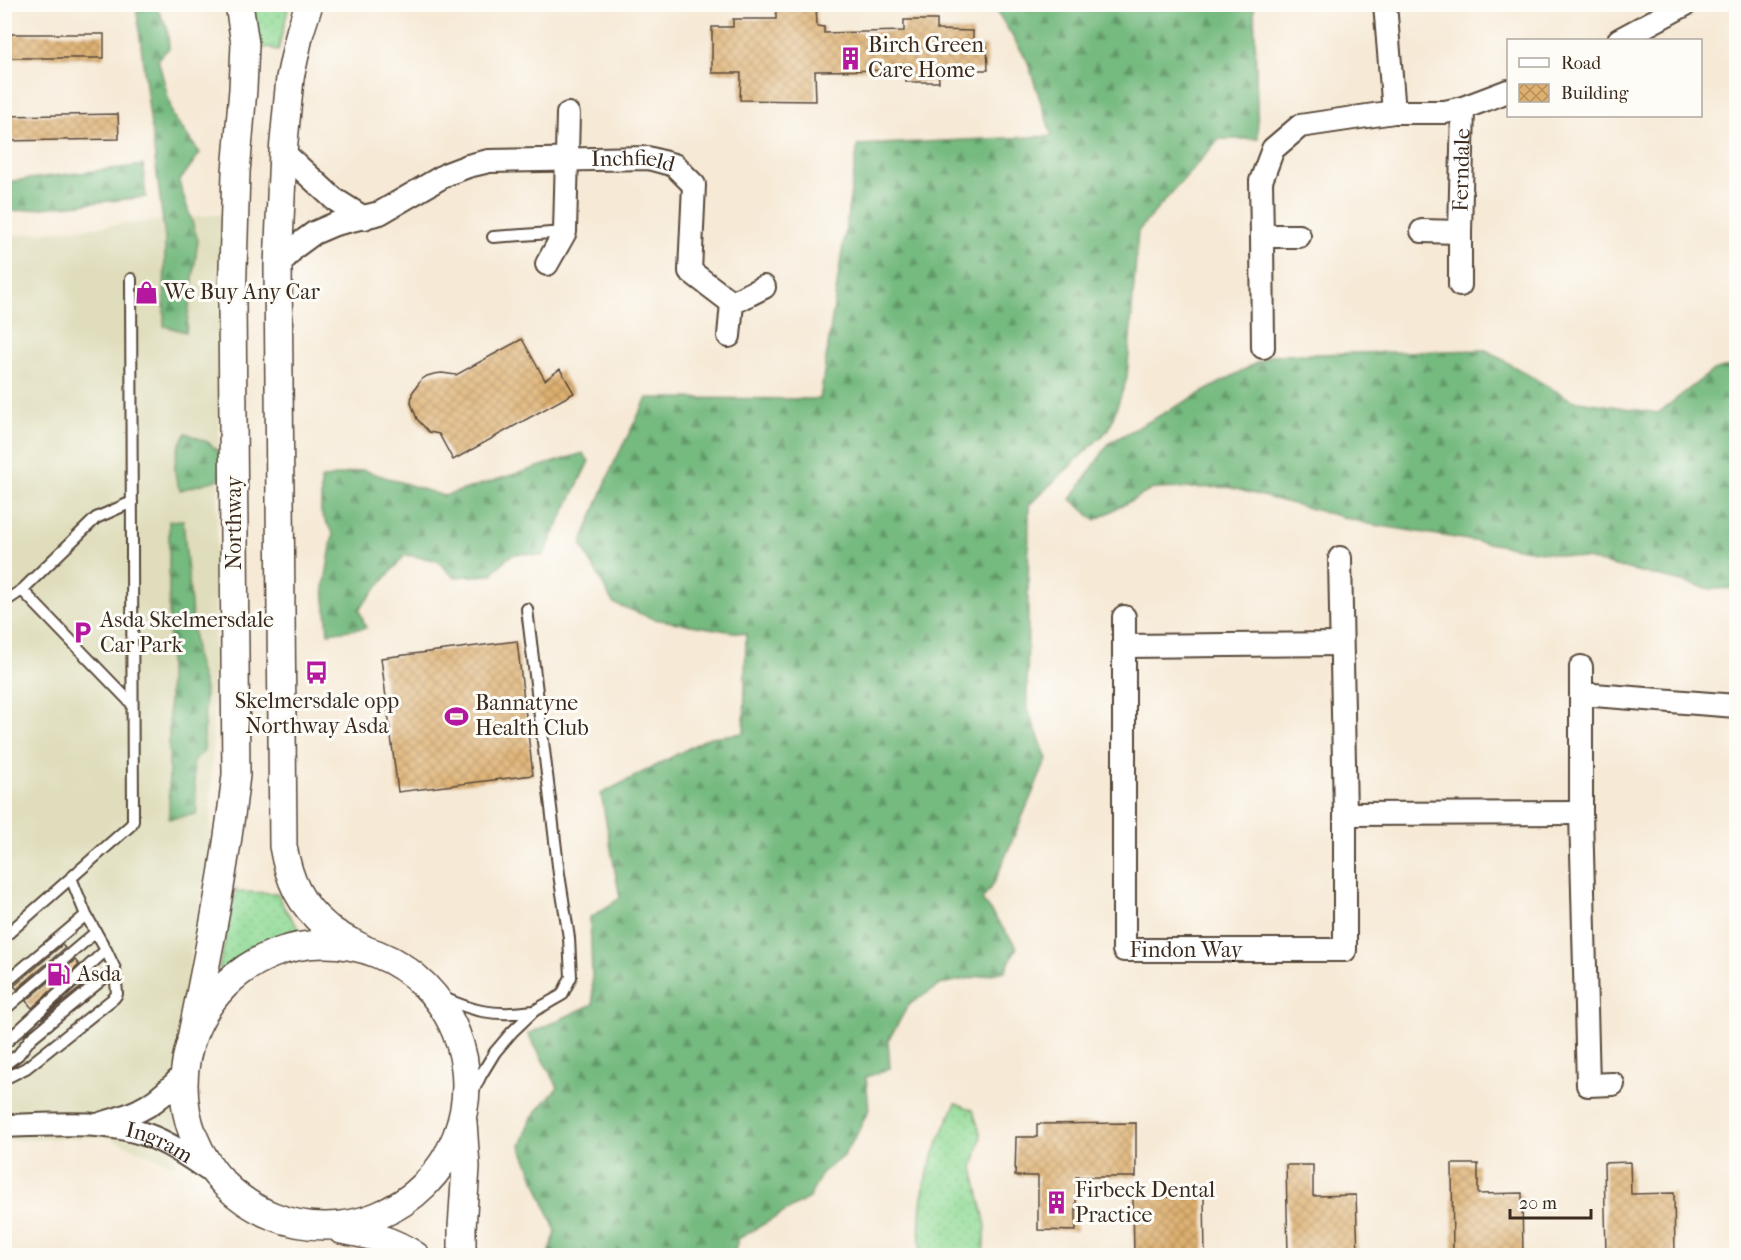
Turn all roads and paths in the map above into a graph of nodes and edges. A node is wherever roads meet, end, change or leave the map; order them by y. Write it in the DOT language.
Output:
graph roads {
  1 [pos="239,4"];
  2 [pos="309,4"];
  3 [pos="1385,4"];
  4 [pos="1686,4"];
  5 [pos="1621,39"];
  6 [pos="1507,92"];
  7 [pos="1463,108"];
  8 [pos="1394,112"];
  9 [pos="568,114"];
  10 [pos="283,152"];
  11 [pos="567,160"];
  12 [pos="364,218"];
  13 [pos="1422,231"];
  14 [pos="565,232"];
  15 [pos="1460,232"];
  16 [pos="1262,236"];
  17 [pos="1299,236"];
  18 [pos="493,237"];
  19 [pos="547,264"];
  20 [pos="278,266"];
  21 [pos="131,279"];
  22 [pos="1460,285"];
  23 [pos="764,287"];
  24 [pos="732,303"];
  25 [pos="729,336"];
  26 [pos="1263,347"];
  27 [pos="132,502"];
  28 [pos="1340,558"];
  29 [pos="22,590"];
  30 [pos="4,602"];
  31 [pos="527,609"];
  32 [pos="1124,617"];
  33 [pos="1341,644"];
  34 [pos="1124,646"];
  35 [pos="1581,667"];
  36 [pos="1581,694"];
  37 [pos="132,704"];
  38 [pos="1737,706"];
  39 [pos="1581,813"];
  40 [pos="1345,814"];
  41 [pos="71,878"];
  42 [pos="86,915"];
  43 [pos="96,932"];
  44 [pos="4,937"];
  45 [pos="364,949"];
  46 [pos="106,950"];
  47 [pos="115,969"];
  48 [pos="4,984"];
  49 [pos="433,993"];
  50 [pos="4,1010"];
  51 [pos="534,1011"];
  52 [pos="191,1039"];
  53 [pos="4,1044"];
  54 [pos="4,1065"];
  55 [pos="184,1074"];
  56 [pos="4,1079"];
  57 [pos="1613,1084"];
  58 [pos="464,1113"];
  59 [pos="96,1125"];
  60 [pos="4,1126"];
  61 [pos="215,1174"];
  62 [pos="317,1227"];
  63 [pos="416,1256"];
  64 [pos="462,1256"];
  1 -- 52 [label="street, Northway"];
  2 -- 10 [label="street, Northway"];
  3 -- 8 [label="street"];
  4 -- 5 [label="street"];
  6 -- 7 [label="street, Ferndale"];
  7 -- 8 [label="street, Ferndale"];
  7 -- 15 [label="street, Ferndale"];
  8 -- 16 [label="street, Ferndale"];
  9 -- 11 [label="street, Inchfield"];
  10 -- 12 [label="street"];
  10 -- 20 [label="street, Northway"];
  11 -- 12 [label="street, Inchfield"];
  11 -- 14 [label="street, Inchfield"];
  11 -- 24 [label="street, Inchfield"];
  12 -- 20 [label="street, Inchfield"];
  13 -- 15 [label="street, Ferndale"];
  14 -- 18 [label="lane"];
  14 -- 19 [label="street, Inchfield"];
  15 -- 22 [label="street, Ferndale"];
  16 -- 17 [label="street"];
  16 -- 26 [label="street, Ferndale"];
  20 -- 45 [label="street, Northway"];
  21 -- 27 [label="lane"];
  23 -- 24 [label="street"];
  24 -- 25 [label="street"];
  27 -- 29 [label="lane"];
  27 -- 37 [label="lane"];
  28 -- 33 [label="street, Findon Way"];
  29 -- 30 [label="lane"];
  29 -- 37 [label="lane"];
  31 -- 51 [label="lane"];
  32 -- 34 [label="street, Findon Way"];
  33 -- 34 [label="street"];
  33 -- 40 [label="street, Findon Way"];
  34 -- 40 [label="street, Findon Way"];
  35 -- 36 [label="street"];
  36 -- 38 [label="street"];
  36 -- 39 [label="street"];
  37 -- 41 [label="lane"];
  39 -- 40 [label="street"];
  39 -- 57 [label="street"];
  41 -- 42 [label="lane"];
  41 -- 44 [label="lane"];
  42 -- 43 [label="lane"];
  42 -- 48 [label="lane"];
  43 -- 46 [label="lane"];
  43 -- 50 [label="lane"];
  45 -- 49 [label="street"];
  45 -- 52 [label="street"];
  46 -- 47 [label="lane"];
  46 -- 53 [label="lane"];
  47 -- 54 [label="lane"];
  47 -- 56 [label="lane"];
  49 -- 51 [label="lane"];
  49 -- 58 [label="street"];
  51 -- 58 [label="lane"];
  52 -- 55 [label="street, Northway"];
  55 -- 59 [label="street, Ingram"];
  55 -- 61 [label="street, Northway"];
  58 -- 62 [label="street"];
  58 -- 64 [label="street"];
  59 -- 60 [label="street, Ingram"];
  59 -- 61 [label="street, Ingram"];
  61 -- 62 [label="street, Northway"];
  62 -- 63 [label="street"];
}
